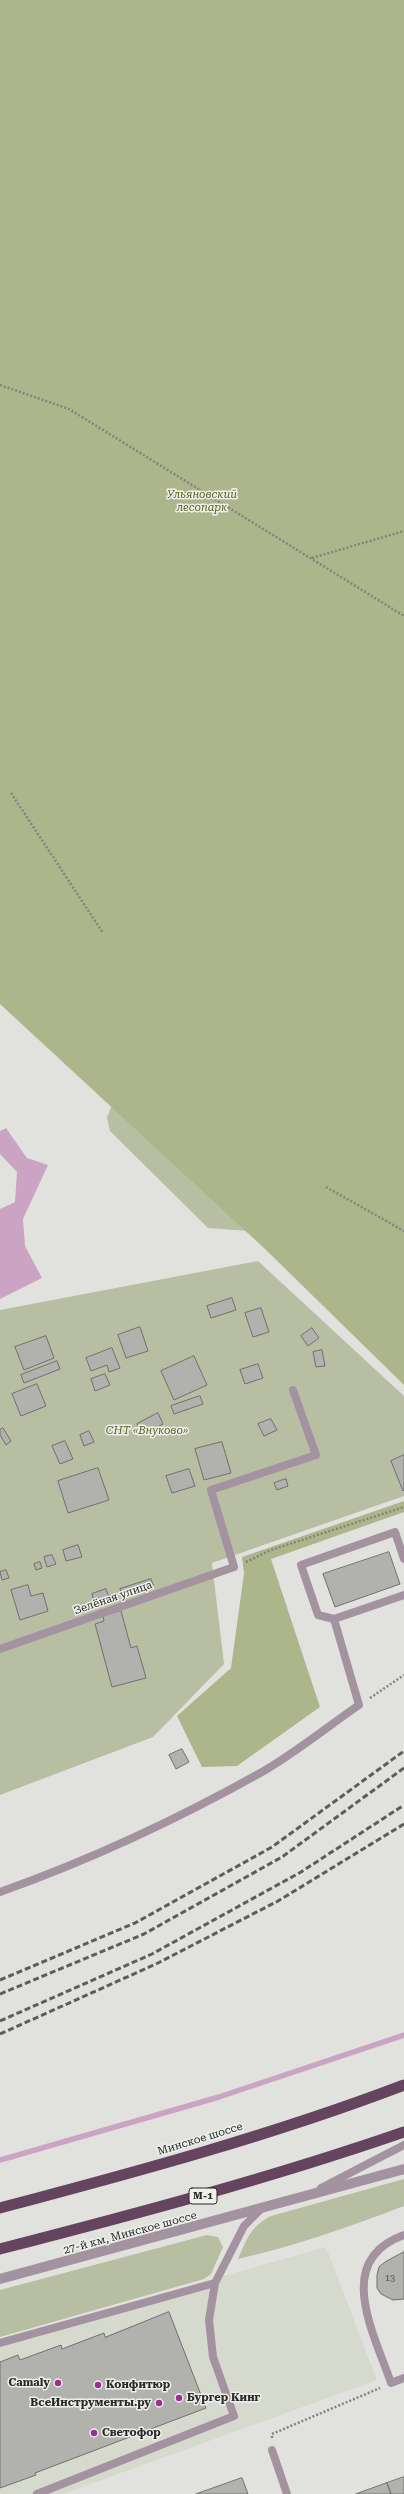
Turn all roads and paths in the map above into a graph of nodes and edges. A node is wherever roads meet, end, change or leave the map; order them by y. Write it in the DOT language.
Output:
graph roads {
  1 [pos="0,385"];
  2 [pos="404,531"];
  3 [pos="311,559"];
  4 [pos="404,616"];
  5 [pos="11,793"];
  6 [pos="103,933"];
  7 [pos="326,1187"];
  8 [pos="404,1231"];
  9 [pos="293,1390"];
  10 [pos="404,1507"];
  11 [pos="404,1560"];
  12 [pos="234,1567"];
  13 [pos="404,1594"];
  14 [pos="334,1619"];
  15 [pos="0,1649"];
  16 [pos="404,1675"];
  17 [pos="359,1705"];
  18 [pos="0,1892"];
  19 [pos="404,2085"];
  20 [pos="404,2132"];
  21 [pos="404,2145"];
  22 [pos="404,2169"];
  23 [pos="302,2197"];
  24 [pos="0,2208"];
  25 [pos="261,2209"];
  26 [pos="404,2235"];
  27 [pos="0,2249"];
  28 [pos="0,2279"];
  29 [pos="215,2284"];
  30 [pos="0,2343"];
  31 [pos="404,2378"];
  32 [pos="391,2383"];
  33 [pos="272,2450"];
  34 [pos="36,2494"];
  35 [pos="287,2494"];
  1 -- 3 [label="path"];
  2 -- 3 [label="path"];
  3 -- 4 [label="path"];
  5 -- 6 [label="path"];
  7 -- 8 [label="path"];
  9 -- 12 [label="lane"];
  10 -- 12 [label="path"];
  11 -- 14 [label="lane"];
  12 -- 15 [label="lane, Зелёная улица"];
  13 -- 14 [label="lane"];
  14 -- 17 [label="lane"];
  16 -- 17 [label="path"];
  17 -- 18 [label="lane"];
  19 -- 24 [label="highway, Минское шоссе"];
  20 -- 27 [label="highway, М-1"];
  21 -- 23 [label="lane"];
  22 -- 23 [label="street, 27-й км, Минское шоссе"];
  23 -- 25 [label="street, 27-й км, Минское шоссе"];
  25 -- 28 [label="street, 27-й км, Минское шоссе"];
  25 -- 29 [label="lane"];
  26 -- 32 [label="lane"];
  29 -- 30 [label="lane"];
  29 -- 34 [label="lane"];
  31 -- 32 [label="lane"];
  32 -- 33 [label="path"];
  33 -- 35 [label="lane"];
}
